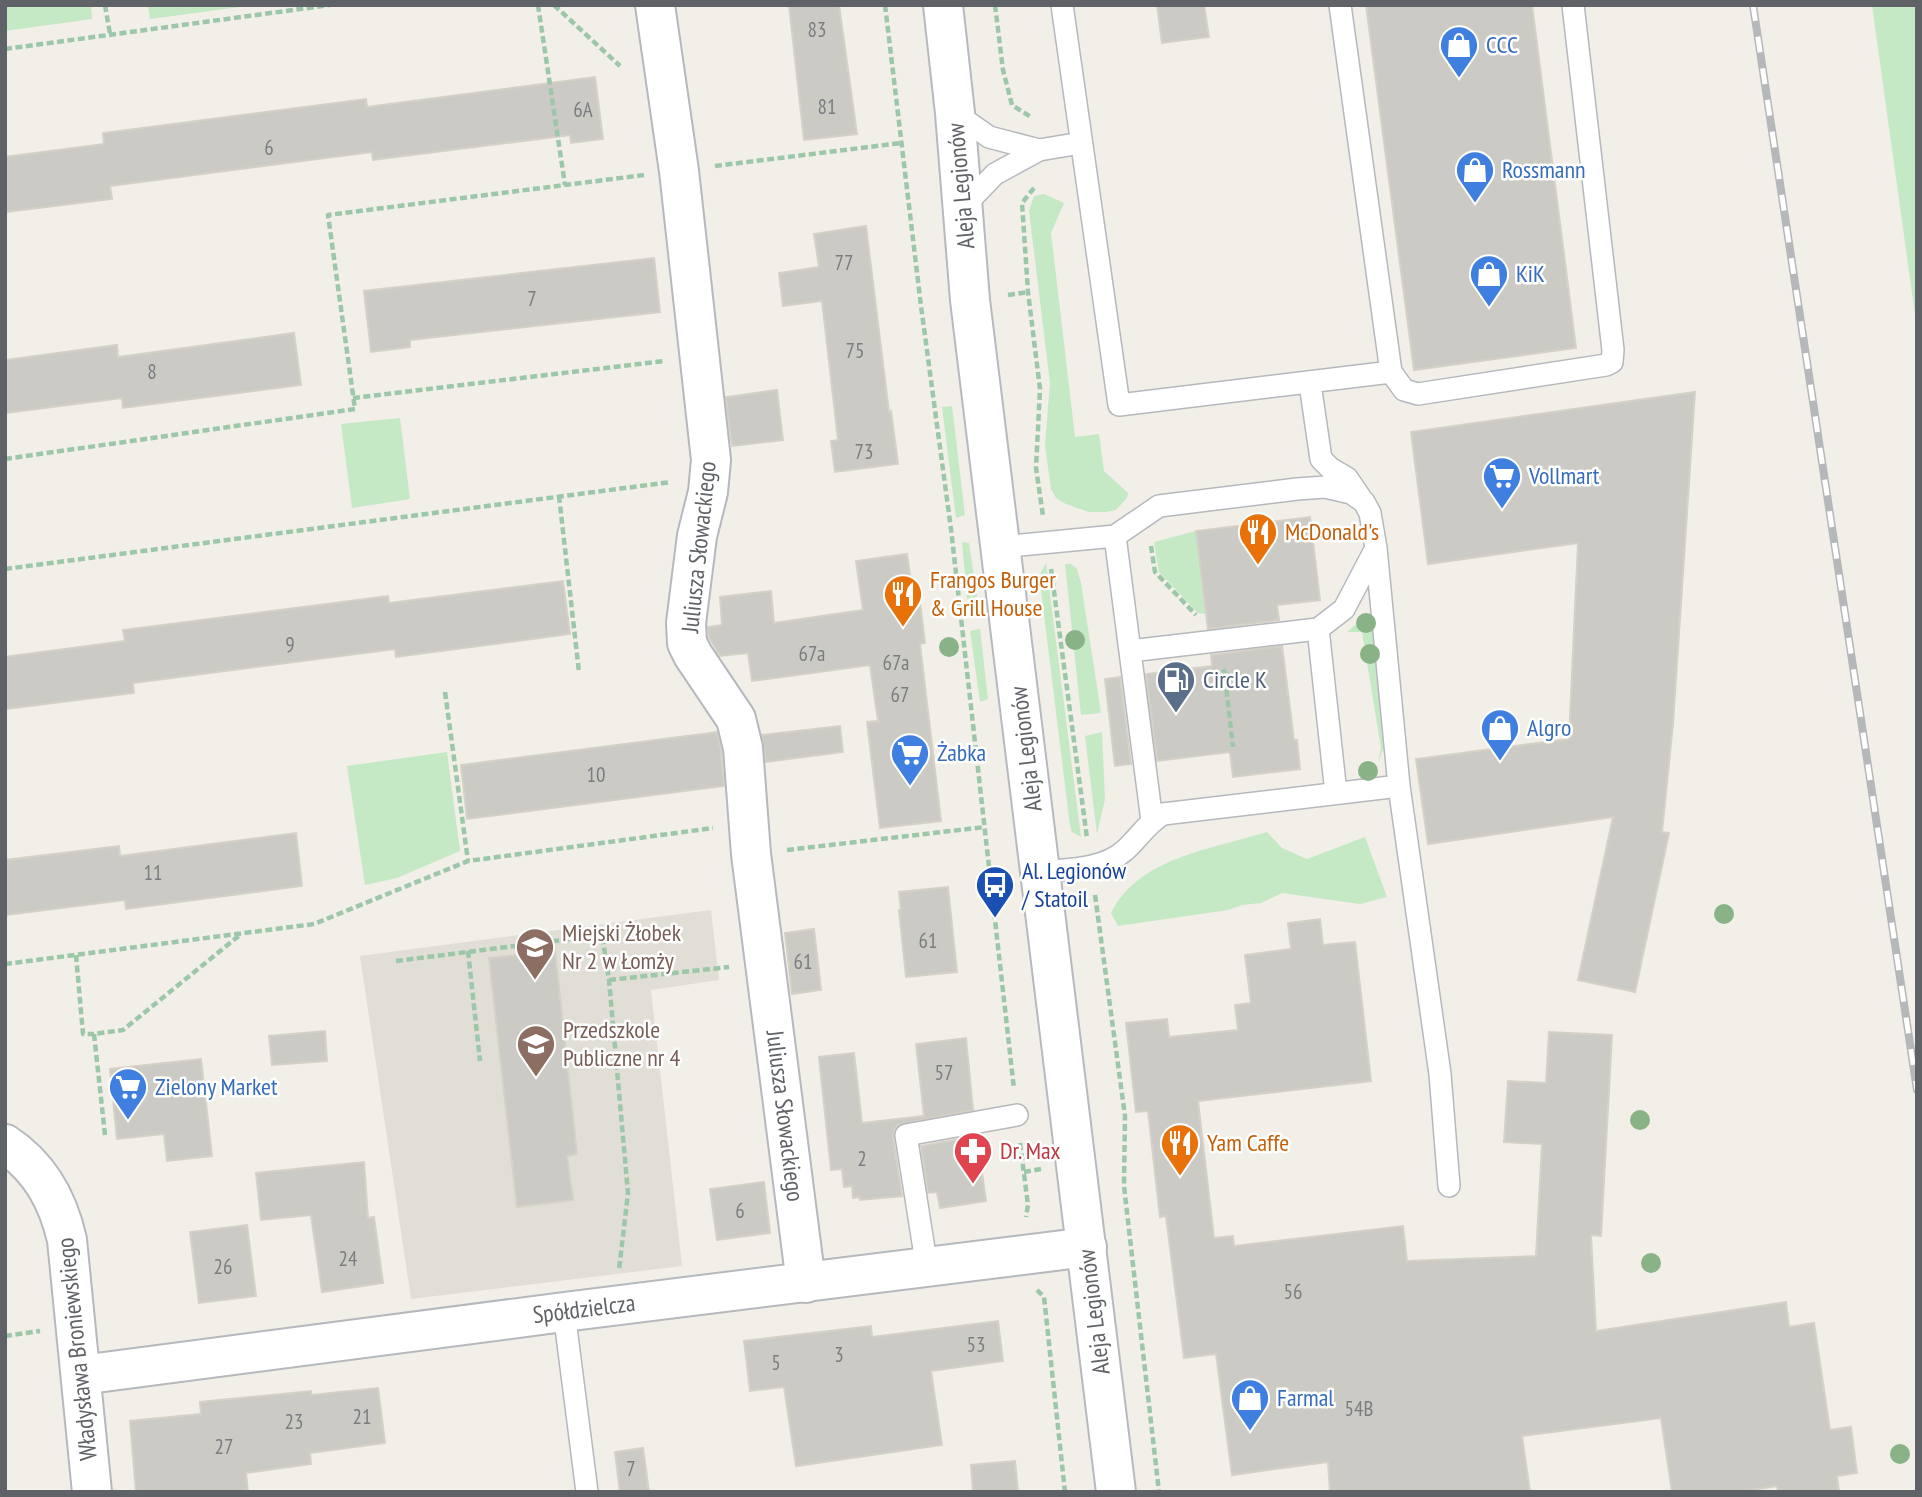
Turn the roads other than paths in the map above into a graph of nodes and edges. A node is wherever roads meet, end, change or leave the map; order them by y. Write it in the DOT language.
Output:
graph roads {
  1 [pos="655,5"];
  2 [pos="943,5"];
  3 [pos="1062,5"];
  4 [pos="1340,5"];
  5 [pos="1573,5"];
  6 [pos="955,113"];
  7 [pos="1081,143"];
  8 [pos="1039,150"];
  9 [pos="962,207"];
  10 [pos="1391,372"];
  11 [pos="1310,384"];
  12 [pos="1364,502"];
  13 [pos="1115,536"];
  14 [pos="1001,547"];
  15 [pos="1376,548"];
  16 [pos="1318,629"];
  17 [pos="1130,651"];
  18 [pos="1399,786"];
  19 [pos="1336,793"];
  20 [pos="1152,821"];
  21 [pos="1041,872"];
  22 [pos="1017,1115"];
  23 [pos="5,1144"];
  24 [pos="1450,1186"];
  25 [pos="1087,1247"];
  26 [pos="927,1268"];
  27 [pos="806,1283"];
  28 [pos="564,1312"];
  29 [pos="81,1375"];
  30 [pos="92,1492"];
  31 [pos="587,1492"];
  32 [pos="1116,1492"];
  1 -- 27 [label="street, Juliusza Słowackiego"];
  2 -- 6 [label="street, Aleja Legionów"];
  3 -- 7 [label="lane"];
  4 -- 10 [label="lane"];
  5 -- 10 [label="lane"];
  6 -- 8 [label="lane"];
  6 -- 9 [label="street, Aleja Legionów"];
  7 -- 8 [label="lane"];
  7 -- 11 [label="lane"];
  8 -- 9 [label="lane"];
  9 -- 14 [label="street, Aleja Legionów"];
  10 -- 11 [label="lane"];
  11 -- 12 [label="lane"];
  12 -- 13 [label="lane"];
  12 -- 15 [label="lane"];
  13 -- 14 [label="lane"];
  13 -- 17 [label="lane"];
  14 -- 21 [label="street, Aleja Legionów"];
  15 -- 16 [label="lane"];
  15 -- 18 [label="lane"];
  16 -- 17 [label="lane"];
  16 -- 19 [label="lane"];
  17 -- 20 [label="lane"];
  18 -- 19 [label="lane"];
  18 -- 24 [label="lane"];
  19 -- 20 [label="lane"];
  20 -- 21 [label="lane"];
  21 -- 25 [label="street, Aleja Legionów"];
  22 -- 26 [label="lane"];
  23 -- 29 [label="street, Władysława Broniewskiego"];
  25 -- 26 [label="street, Spółdzielcza"];
  25 -- 32 [label="street, Aleja Legionów"];
  26 -- 27 [label="street, Spółdzielcza"];
  27 -- 28 [label="street, Spółdzielcza"];
  28 -- 29 [label="street, Spółdzielcza"];
  28 -- 31 [label="lane"];
  29 -- 30 [label="street, Władysława Broniewskiego"];
}
